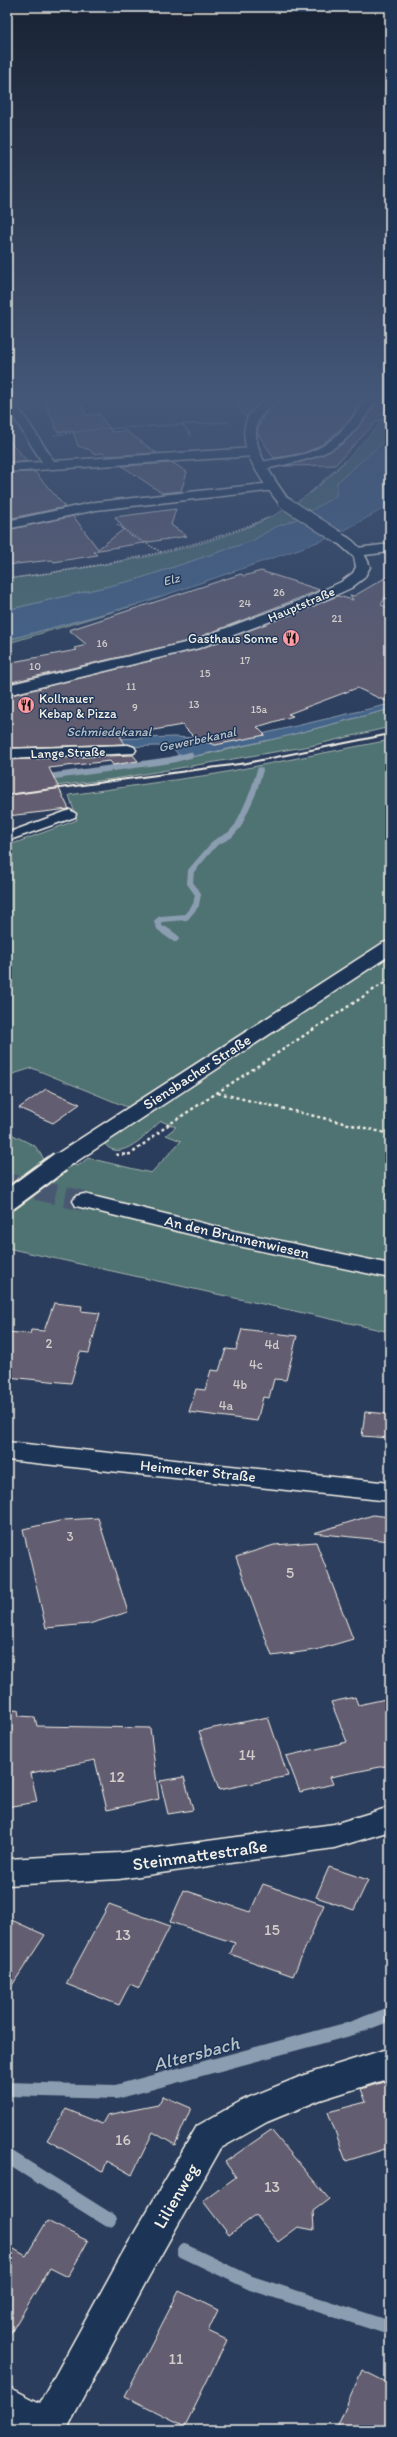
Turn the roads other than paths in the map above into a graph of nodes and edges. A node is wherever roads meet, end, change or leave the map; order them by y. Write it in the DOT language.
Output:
graph roads {
  1 [pos="83,509"];
  2 [pos="295,509"];
  3 [pos="7,525"];
  4 [pos="390,548"];
  5 [pos="357,552"];
  6 [pos="7,690"];
  7 [pos="128,750"];
  8 [pos="7,754"];
  9 [pos="70,814"];
  10 [pos="7,837"];
  11 [pos="390,947"];
  12 [pos="84,1201"];
  13 [pos="7,1202"];
  14 [pos="390,1271"];
  15 [pos="7,1451"];
  16 [pos="390,1492"];
  17 [pos="390,1819"];
  18 [pos="7,1872"];
  19 [pos="390,2063"];
  20 [pos="7,2405"];
  21 [pos="49,2429"];
  1 -- 3 [label="street"];
  2 -- 5 [label="street, bridge"];
  4 -- 5 [label="street"];
  5 -- 6 [label="street, Hauptstraße"];
  7 -- 8 [label="street, Lange Straße"];
  9 -- 10 [label="lane"];
  11 -- 13 [label="street, Siensbacher Straße, bridge"];
  12 -- 14 [label="street, An den Brunnenwiesen"];
  15 -- 16 [label="street, Heimecker Straße"];
  17 -- 18 [label="street, Steinmattestraße"];
  19 -- 21 [label="street, Lilienweg"];
  20 -- 21 [label="street"];
}
